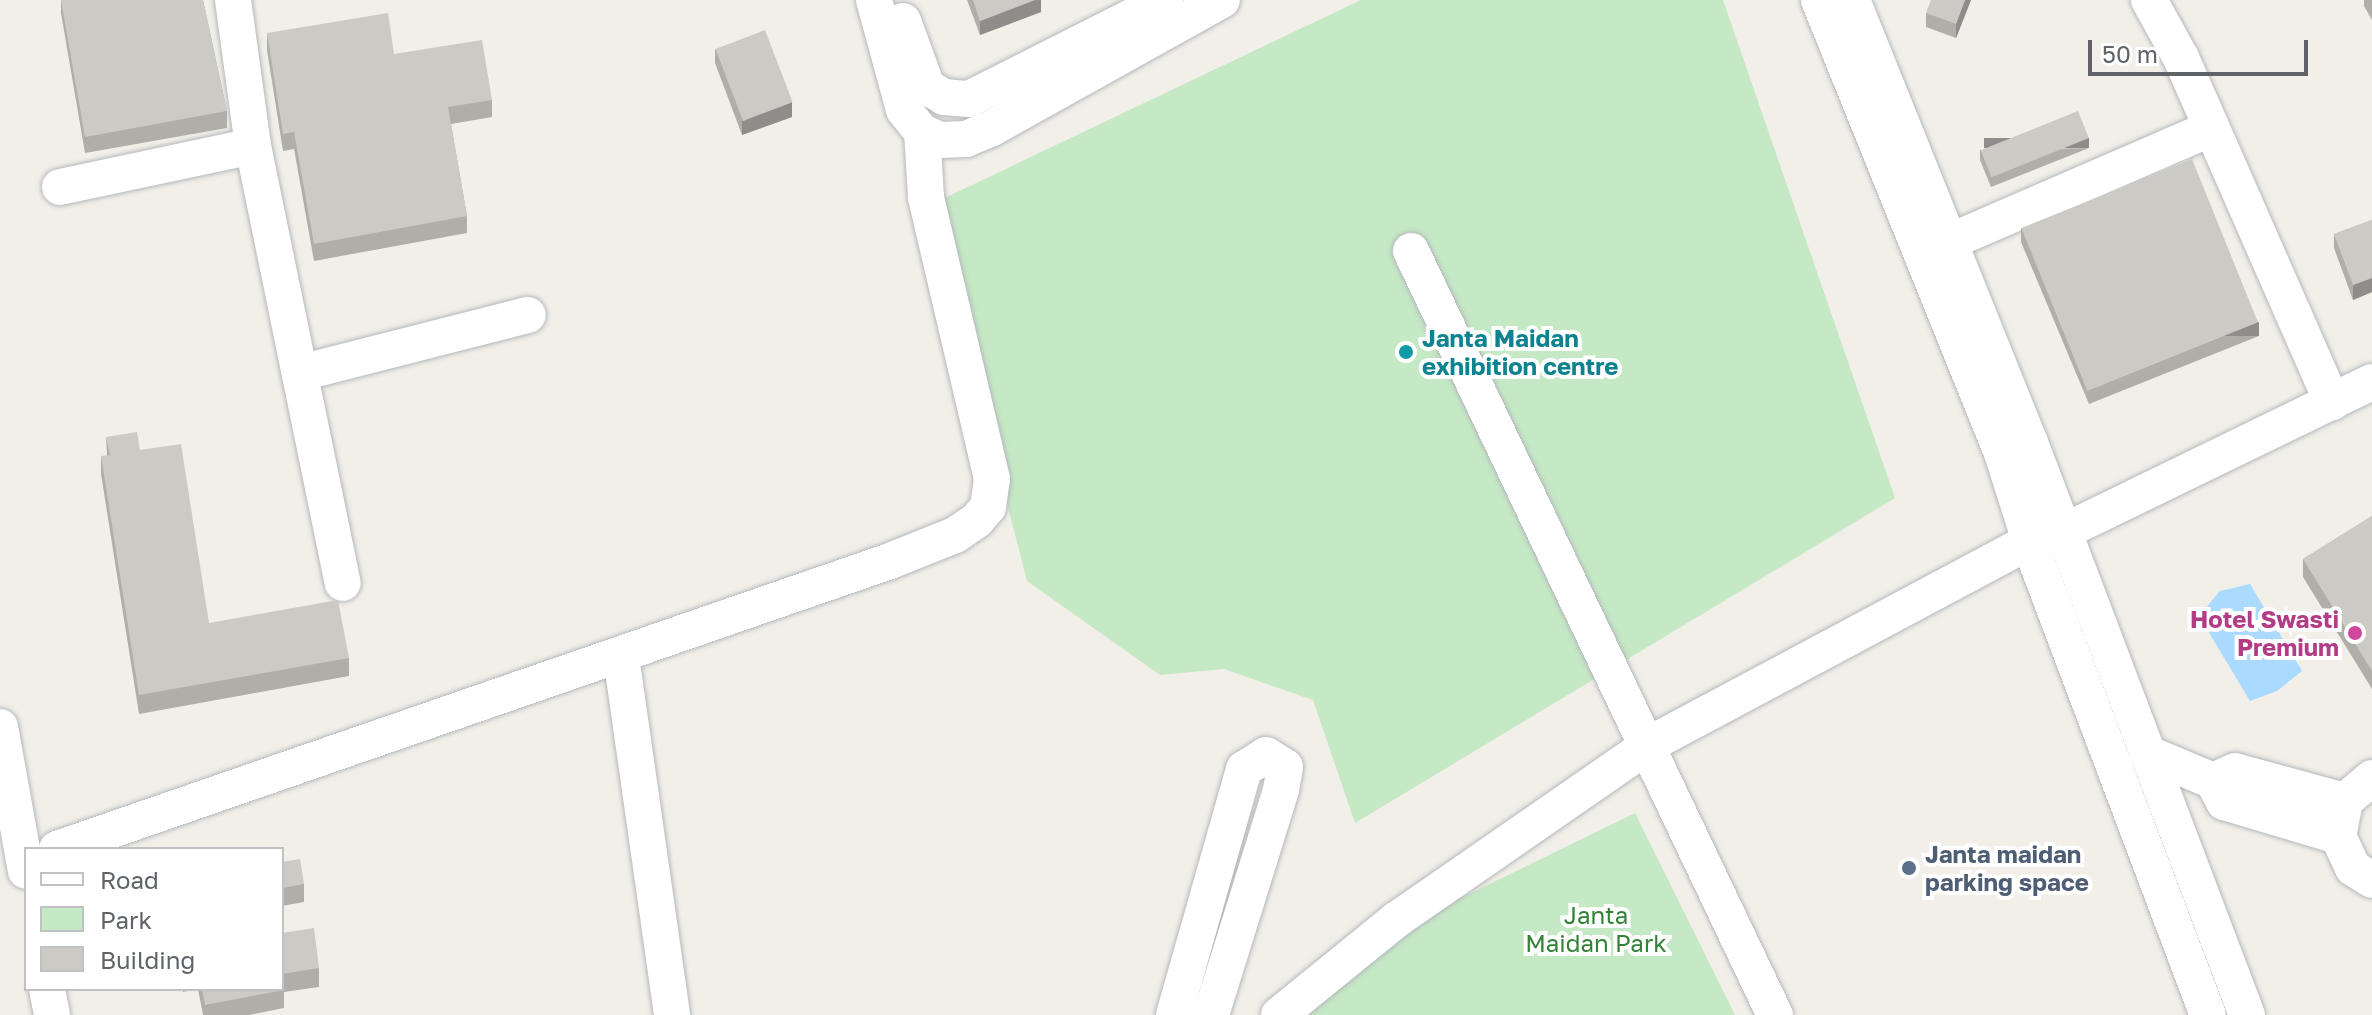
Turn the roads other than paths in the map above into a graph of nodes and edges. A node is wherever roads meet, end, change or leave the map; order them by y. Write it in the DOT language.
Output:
graph roads {
  1 [pos="874,0"];
  2 [pos="897,0"];
  3 [pos="1165,0"];
  4 [pos="1222,0"];
  5 [pos="1819,0"];
  6 [pos="1852,0"];
  7 [pos="2149,0"];
  8 [pos="237,1"];
  9 [pos="2212,128"];
  10 [pos="922,132"];
  11 [pos="253,146"];
  12 [pos="60,187"];
  13 [pos="1951,241"];
  14 [pos="1411,251"];
  15 [pos="528,315"];
  16 [pos="300,373"];
  17 [pos="2372,382"];
  18 [pos="2332,402"];
  19 [pos="2046,537"];
  20 [pos="343,583"];
  21 [pos="621,656"];
  22 [pos="0,727"];
  23 [pos="1650,744"];
  24 [pos="2147,753"];
  25 [pos="2213,781"];
  26 [pos="2359,790"];
  27 [pos="2338,836"];
  28 [pos="30,847"];
  29 [pos="70,847"];
  30 [pos="2372,880"];
  31 [pos="47,991"];
  32 [pos="52,1015"];
  33 [pos="672,1015"];
  34 [pos="1174,1015"];
  35 [pos="1211,1015"];
  36 [pos="1279,1015"];
  37 [pos="1775,1015"];
  38 [pos="2208,1015"];
  39 [pos="2247,1015"];
  1 -- 10 [label="street"];
  2 -- 3 [label="street"];
  4 -- 10 [label="street"];
  5 -- 19 [label="street"];
  6 -- 13 [label="street"];
  7 -- 9 [label="street"];
  8 -- 11 [label="street"];
  9 -- 13 [label="street"];
  9 -- 18 [label="street"];
  10 -- 21 [label="street"];
  11 -- 12 [label="street"];
  11 -- 16 [label="street"];
  13 -- 19 [label="street"];
  14 -- 23 [label="street"];
  15 -- 16 [label="street"];
  16 -- 20 [label="street"];
  17 -- 18 [label="street"];
  18 -- 19 [label="street"];
  19 -- 23 [label="street"];
  19 -- 24 [label="street"];
  19 -- 38 [label="street"];
  21 -- 29 [label="street"];
  21 -- 33 [label="street"];
  22 -- 28 [label="street"];
  23 -- 36 [label="street"];
  23 -- 37 [label="street"];
  24 -- 25 [label="street"];
  24 -- 39 [label="street"];
  25 -- 26 [label="street"];
  25 -- 27 [label="street"];
  26 -- 27 [label="street"];
  27 -- 30 [label="street"];
  31 -- 32 [label="street"];
  34 -- 35 [label="street"];
}
